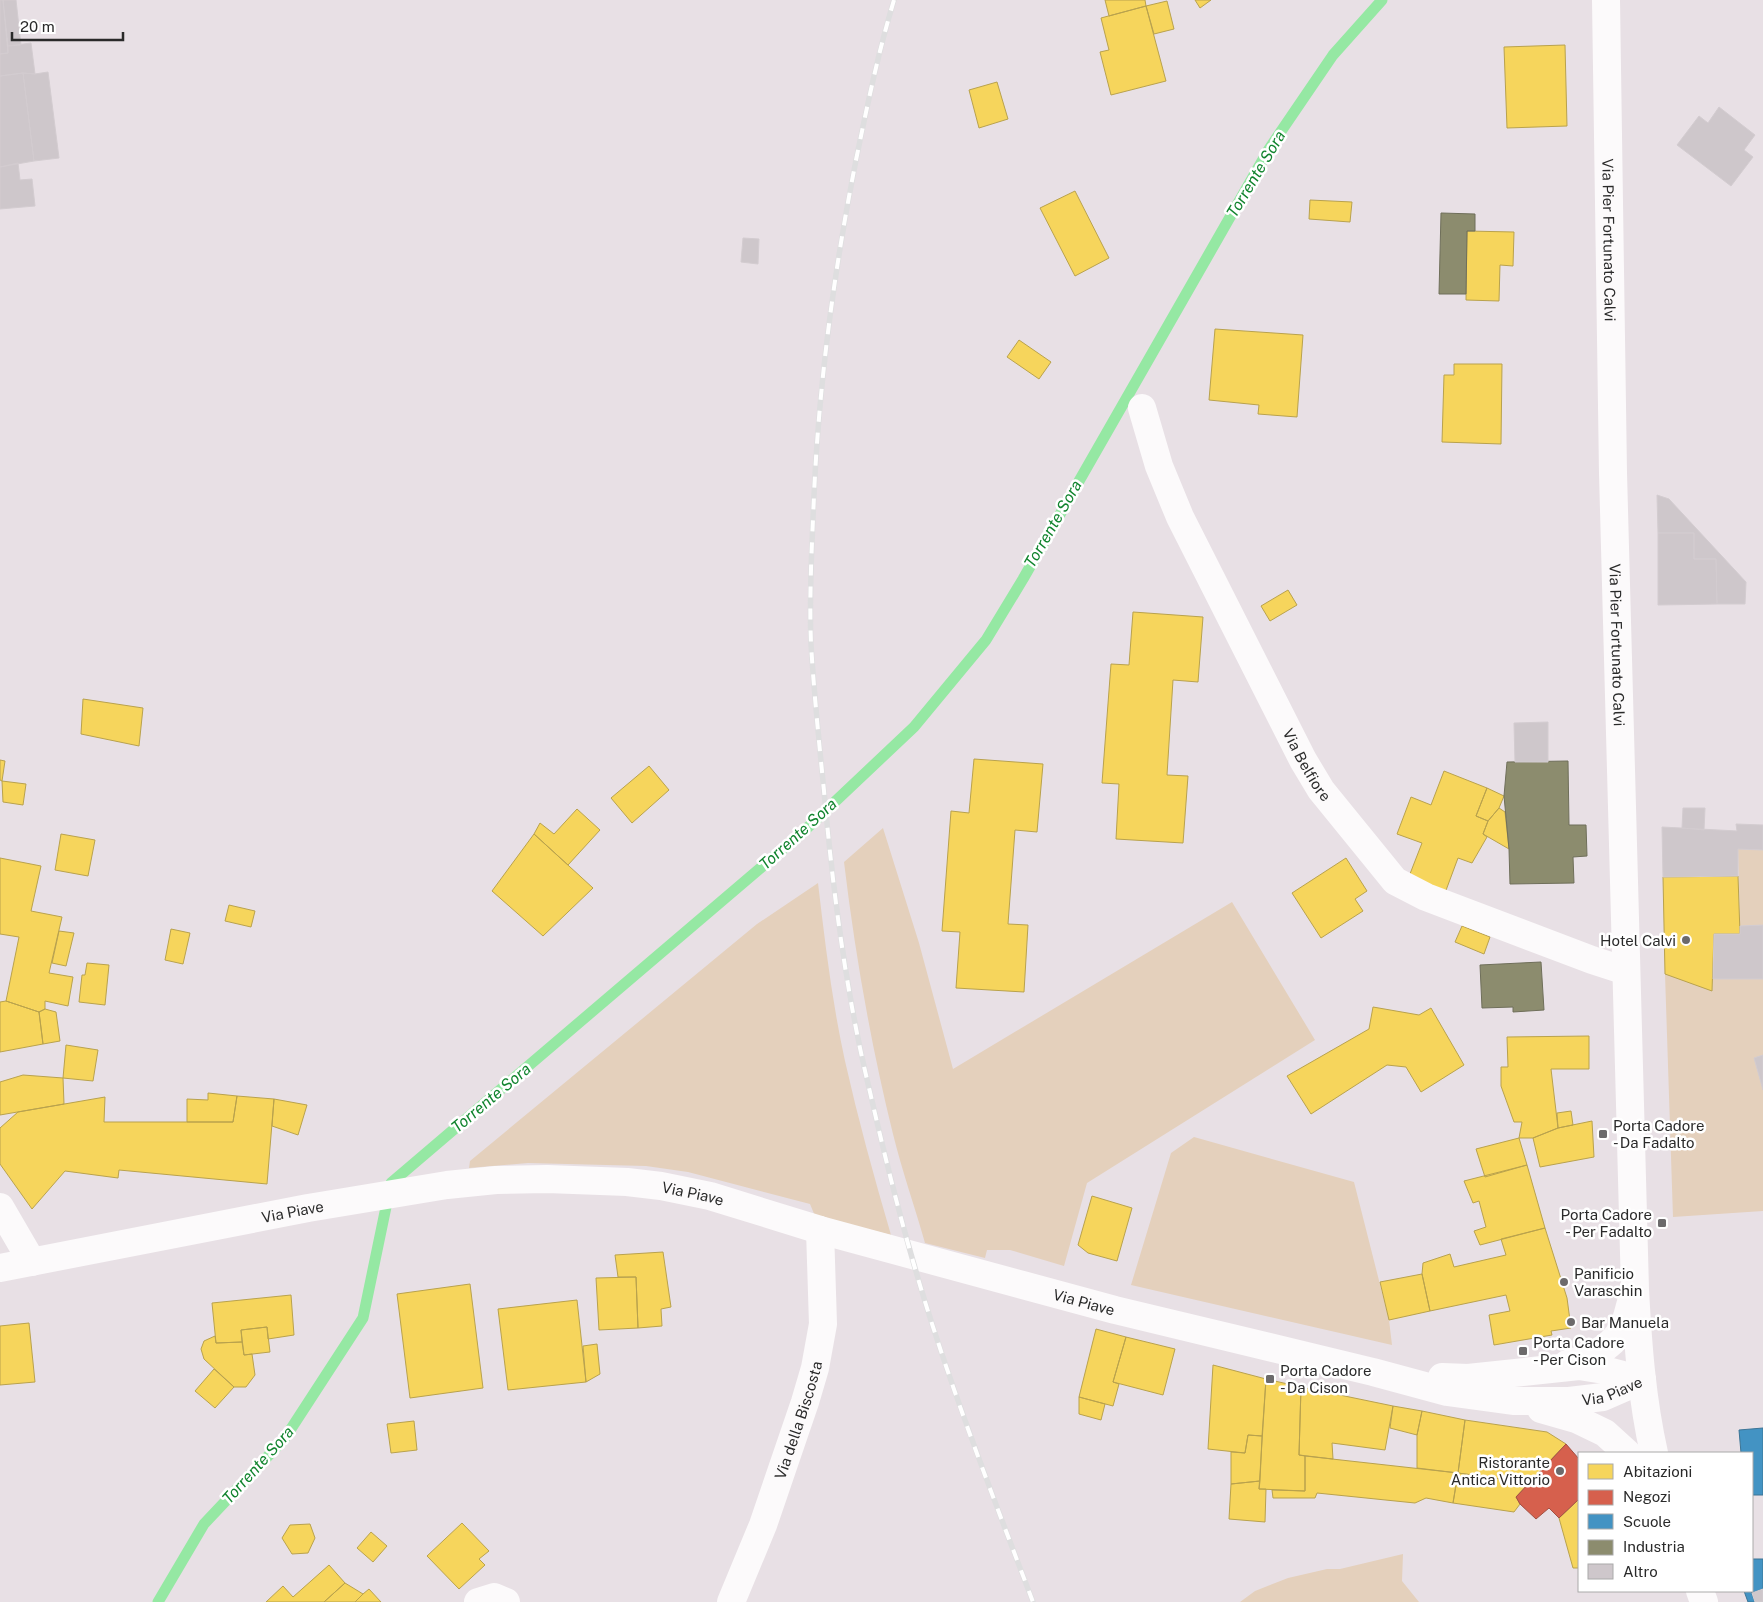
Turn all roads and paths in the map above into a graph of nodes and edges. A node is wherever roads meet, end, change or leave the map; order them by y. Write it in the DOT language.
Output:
graph roads {
  1 [pos="1606,0"];
  2 [pos="1142,408"];
  3 [pos="1626,971"];
  4 [pos="0,1207"];
  5 [pos="820,1230"];
  6 [pos="32,1262"];
  7 [pos="0,1268"];
  8 [pos="1635,1290"];
  9 [pos="1556,1368"];
  10 [pos="1373,1372"];
  11 [pos="1642,1380"];
  12 [pos="1513,1400"];
  13 [pos="1627,1452"];
  14 [pos="1654,1452"];
  15 [pos="478,1602"];
  16 [pos="506,1602"];
  17 [pos="731,1602"];
  1 -- 3 [label="main road, Via Pier Fortunato Calvi"];
  2 -- 3 [label="main road, Via Belfiore"];
  3 -- 8 [label="main road, Via Pier Fortunato Calvi"];
  4 -- 6 [label="main road"];
  5 -- 6 [label="main road, Via Piave"];
  5 -- 10 [label="main road, Via Piave"];
  5 -- 17 [label="main road, Via della Biscosta"];
  6 -- 7 [label="main road, Via Piave"];
  8 -- 9 [label="main road"];
  8 -- 11 [label="main road, Via Pier Fortunato Calvi"];
  9 -- 10 [label="main road, Via Piave"];
  9 -- 11 [label="main road, Via Piave"];
  10 -- 12 [label="main road, Via Piave"];
  11 -- 12 [label="main road, Via Piave"];
  11 -- 14 [label="main road, Via Pier Fortunato Calvi"];
  12 -- 13 [label="main road"];
  15 -- 16 [label="main road"];
}
